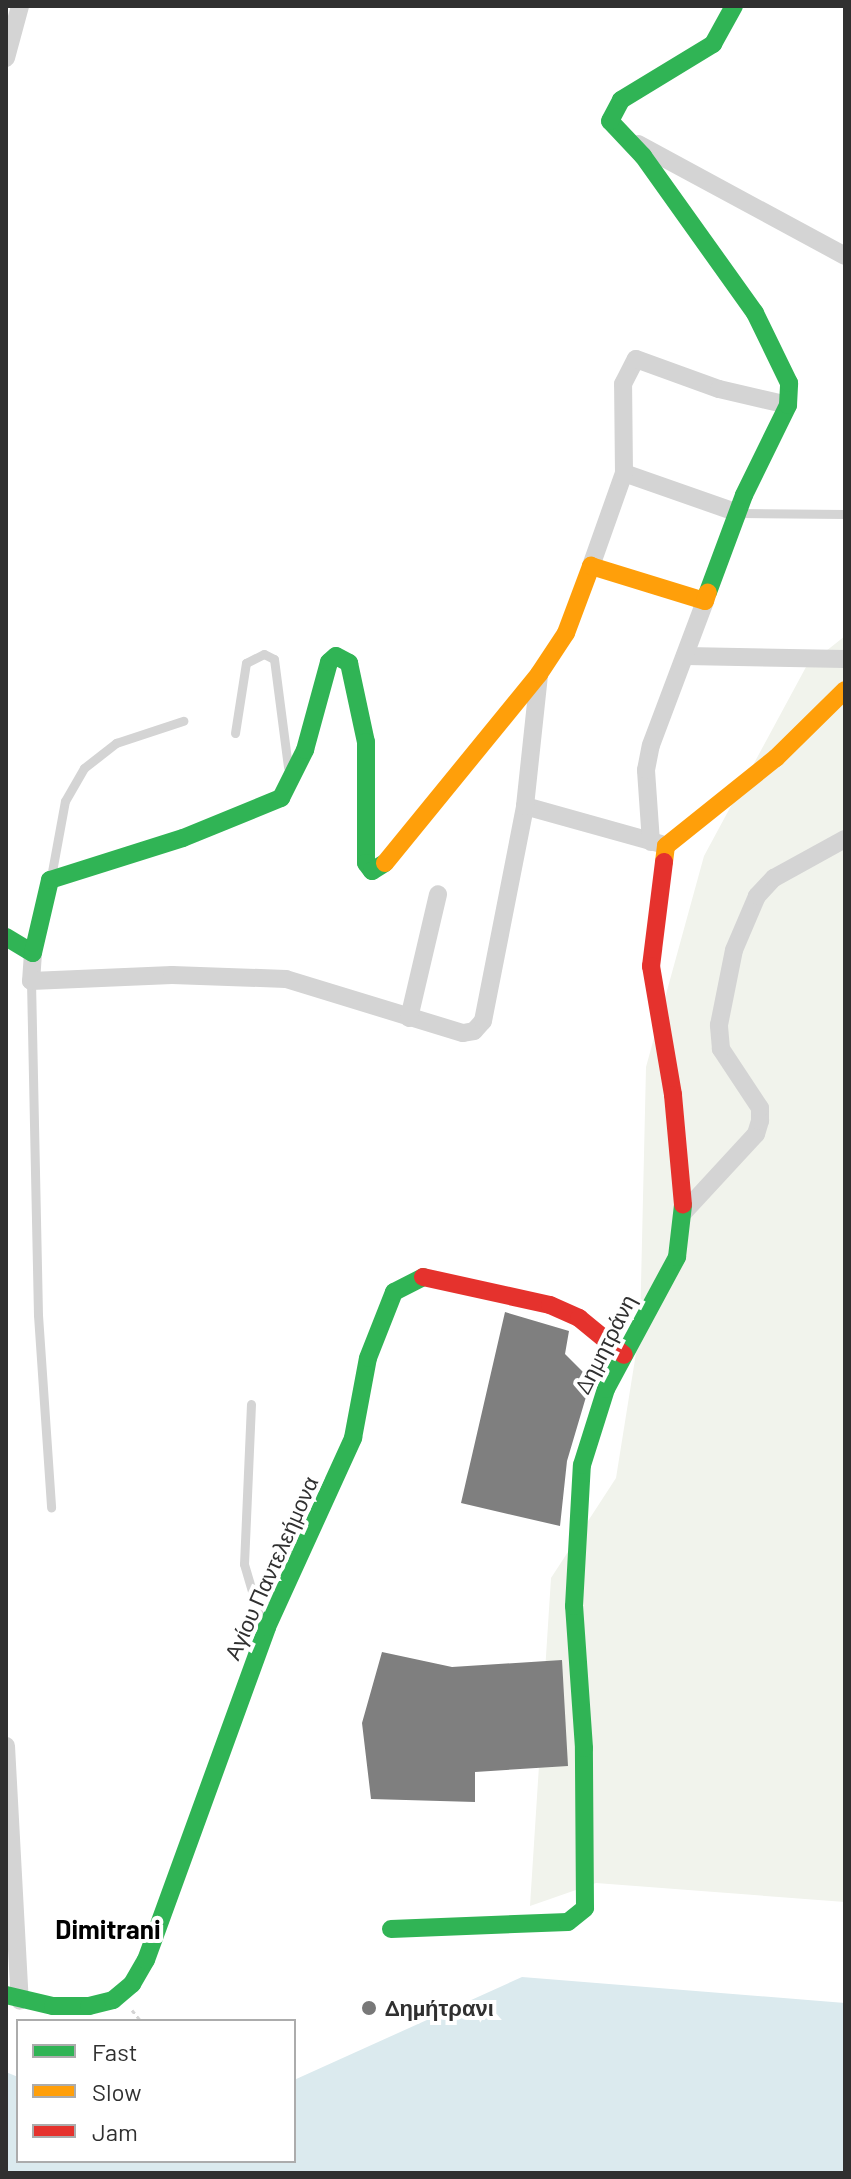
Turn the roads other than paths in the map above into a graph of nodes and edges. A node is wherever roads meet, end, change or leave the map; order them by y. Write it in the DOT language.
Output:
graph roads {
  1 [pos="20,6"];
  2 [pos="730,7"];
  3 [pos="6,58"];
  4 [pos="632,141"];
  5 [pos="845,256"];
  6 [pos="788,405"];
  7 [pos="624,473"];
  8 [pos="738,513"];
  9 [pos="845,514"];
  10 [pos="591,566"];
  11 [pos="705,601"];
  12 [pos="686,656"];
  13 [pos="845,659"];
  14 [pos="539,674"];
  15 [pos="845,690"];
  16 [pos="183,721"];
  17 [pos="235,733"];
  18 [pos="290,787"];
  19 [pos="525,806"];
  20 [pos="845,839"];
  21 [pos="658,844"];
  22 [pos="50,880"];
  23 [pos="438,894"];
  24 [pos="6,937"];
  25 [pos="33,953"];
  26 [pos="31,981"];
  27 [pos="409,1018"];
  28 [pos="684,1212"];
  29 [pos="624,1355"];
  30 [pos="251,1404"];
  31 [pos="51,1508"];
  32 [pos="265,1632"];
  33 [pos="6,1746"];
  34 [pos="7,1796"];
  35 [pos="391,1929"];
  36 [pos="13,1998"];
  1 -- 3 [label="street"];
  2 -- 4 [label="street"];
  4 -- 5 [label="street"];
  4 -- 6 [label="street"];
  6 -- 7 [label="street"];
  6 -- 8 [label="street"];
  7 -- 8 [label="street"];
  7 -- 10 [label="street"];
  8 -- 9 [label="lane"];
  8 -- 11 [label="street"];
  10 -- 11 [label="street"];
  10 -- 14 [label="street"];
  11 -- 12 [label="street"];
  12 -- 13 [label="street"];
  12 -- 21 [label="street"];
  14 -- 18 [label="street"];
  14 -- 19 [label="street"];
  15 -- 21 [label="street"];
  16 -- 22 [label="lane"];
  17 -- 18 [label="lane"];
  18 -- 22 [label="street"];
  19 -- 21 [label="street"];
  19 -- 27 [label="street"];
  20 -- 28 [label="street"];
  21 -- 28 [label="street, Δημητράνη"];
  22 -- 25 [label="street"];
  23 -- 27 [label="street"];
  24 -- 25 [label="street"];
  25 -- 26 [label="street"];
  26 -- 27 [label="street"];
  26 -- 31 [label="lane"];
  28 -- 29 [label="street, Δημητράνη"];
  29 -- 32 [label="street, Αγίου Παντελεήμονα"];
  29 -- 35 [label="street, Δημητράνη"];
  30 -- 32 [label="lane"];
  32 -- 36 [label="street, Αγίου Παντελεήμονα"];
  33 -- 34 [label="street"];
  34 -- 36 [label="street"];
}
